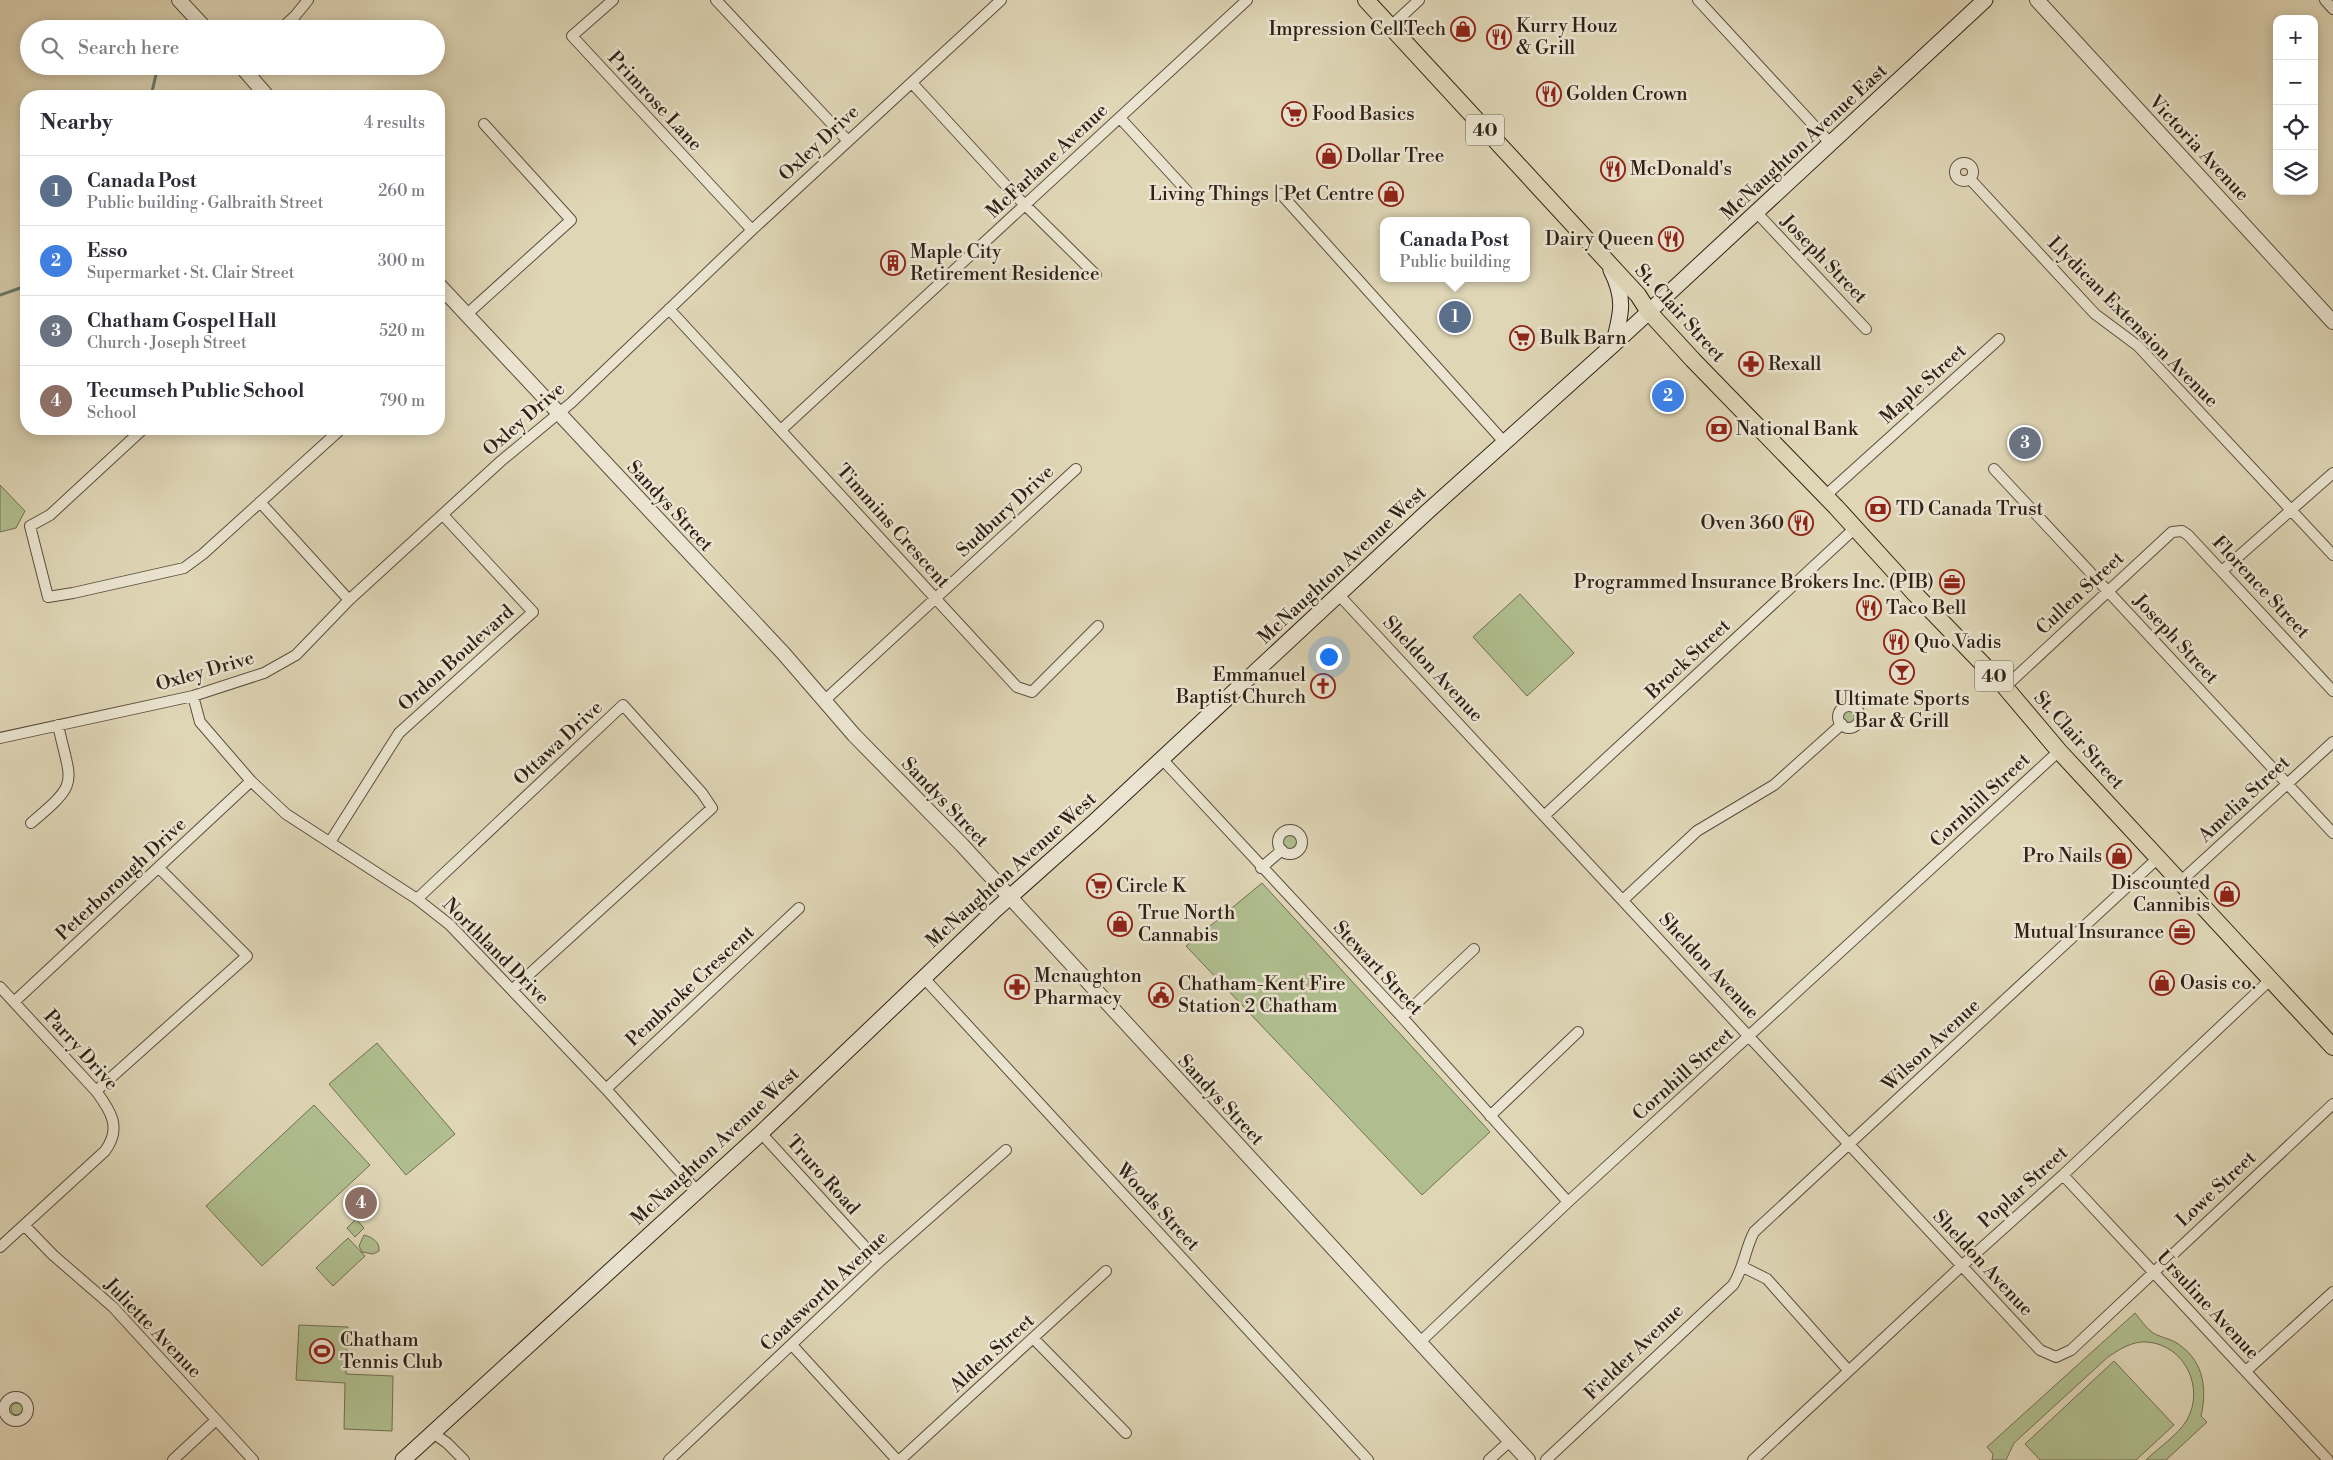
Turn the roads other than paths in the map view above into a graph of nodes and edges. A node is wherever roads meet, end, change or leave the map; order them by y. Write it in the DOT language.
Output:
graph roads {
  1 [pos="179,0"];
  2 [pos="308,0"];
  3 [pos="613,0"];
  4 [pos="716,0"];
  5 [pos="1001,0"];
  6 [pos="1247,0"];
  7 [pos="1366,0"];
  8 [pos="1419,0"];
  9 [pos="1698,0"];
  10 [pos="1985,0"];
  11 [pos="2037,0"];
  12 [pos="2325,0"];
  13 [pos="2333,9"];
  14 [pos="198,20"];
  15 [pos="291,20"];
  16 [pos="1390,27"];
  17 [pos="249,75"];
  18 [pos="912,83"];
  19 [pos="262,90"];
  20 [pos="1120,118"];
  21 [pos="484,124"];
  22 [pos="848,141"];
  23 [pos="1831,144"];
  24 [pos="1970,179"];
  25 [pos="1187,191"];
  26 [pos="1281,194"];
  27 [pos="1025,204"];
  28 [pos="1757,213"];
  29 [pos="752,230"];
  30 [pos="1604,259"];
  31 [pos="1096,275"];
  32 [pos="445,292"];
  33 [pos="669,309"];
  34 [pos="1649,312"];
  35 [pos="466,315"];
  36 [pos="2333,322"];
  37 [pos="1866,329"];
  38 [pos="2000,339"];
  39 [pos="1613,345"];
  40 [pos="558,414"];
  41 [pos="782,429"];
  42 [pos="136,435"];
  43 [pos="334,435"];
  44 [pos="1505,443"];
  45 [pos="1076,469"];
  46 [pos="1994,469"];
  47 [pos="2333,472"];
  48 [pos="1825,496"];
  49 [pos="260,502"];
  50 [pos="2292,509"];
  51 [pos="442,515"];
  52 [pos="1854,528"];
  53 [pos="2182,531"];
  54 [pos="2333,555"];
  55 [pos="2222,571"];
  56 [pos="2108,591"];
  57 [pos="1338,594"];
  58 [pos="935,599"];
  59 [pos="349,600"];
  60 [pos="1098,626"];
  61 [pos="2005,687"];
  62 [pos="2333,691"];
  63 [pos="192,696"];
  64 [pos="825,700"];
  65 [pos="1842,724"];
  66 [pos="58,725"];
  67 [pos="0,738"];
  68 [pos="2333,742"];
  69 [pos="2059,751"];
  70 [pos="1162,759"];
  71 [pos="251,781"];
  72 [pos="2286,783"];
  73 [pos="1546,816"];
  74 [pos="31,822"];
  75 [pos="2333,833"];
  76 [pos="330,842"];
  77 [pos="1282,850"];
  78 [pos="2158,858"];
  79 [pos="159,868"];
  80 [pos="1261,868"];
  81 [pos="2180,882"];
  82 [pos="1009,898"];
  83 [pos="417,899"];
  84 [pos="1624,900"];
  85 [pos="798,908"];
  86 [pos="1474,949"];
  87 [pos="923,977"];
  88 [pos="2271,979"];
  89 [pos="0,987"];
  90 [pos="513,989"];
  91 [pos="14,1002"];
  92 [pos="1402,1018"];
  93 [pos="1578,1032"];
  94 [pos="1750,1036"];
  95 [pos="2333,1047"];
  96 [pos="606,1089"];
  97 [pos="96,1091"];
  98 [pos="2333,1104"];
  99 [pos="1490,1116"];
  100 [pos="761,1133"];
  101 [pos="1850,1145"];
  102 [pos="1006,1150"];
  103 [pos="2063,1175"];
  104 [pos="697,1191"];
  105 [pos="1568,1202"];
  106 [pos="24,1225"];
  107 [pos="0,1247"];
  108 [pos="879,1262"];
  109 [pos="1962,1266"];
  110 [pos="1743,1267"];
  111 [pos="1106,1271"];
  112 [pos="2153,1273"];
  113 [pos="2333,1292"];
  114 [pos="1034,1339"];
  115 [pos="1419,1344"];
  116 [pos="792,1345"];
  117 [pos="2056,1358"];
  118 [pos="1848,1370"];
  119 [pos="2246,1371"];
  120 [pos="8,1418"];
  121 [pos="216,1420"];
  122 [pos="0,1426"];
  123 [pos="433,1433"];
  124 [pos="1126,1434"];
  125 [pos="1510,1441"];
  126 [pos="2333,1457"];
  127 [pos="674,1458"];
  128 [pos="173,1460"];
  129 [pos="253,1460"];
  130 [pos="403,1460"];
  131 [pos="464,1460"];
  132 [pos="899,1460"];
  133 [pos="1368,1460"];
  134 [pos="1489,1460"];
  135 [pos="1528,1460"];
  136 [pos="1546,1460"];
  137 [pos="1753,1460"];
  138 [pos="2329,1460"];
  1 -- 14 [label="street"];
  2 -- 15 [label="street"];
  3 -- 29 [label="street, Primrose Lane"];
  4 -- 22 [label="street"];
  5 -- 18 [label="street, Oxley Drive"];
  6 -- 20 [label="street, McFarlane Avenue"];
  7 -- 16 [label="main road, St. Clair Street / 40"];
  8 -- 16 [label="street"];
  9 -- 23 [label="street"];
  10 -- 23 [label="main road, McNaughton Avenue East"];
  11 -- 36 [label="street, Victoria Avenue"];
  12 -- 13 [label="street"];
  16 -- 30 [label="main road, St. Clair Street / 40"];
  17 -- 19 [label="street"];
  18 -- 22 [label="street, Oxley Drive"];
  18 -- 27 [label="street"];
  20 -- 25 [label="street"];
  20 -- 27 [label="street, McFarlane Avenue"];
  21 -- 35 [label="street"];
  22 -- 29 [label="street, Oxley Drive"];
  23 -- 28 [label="main road, McNaughton Avenue East"];
  24 -- 50 [label="street, Llydican Extension Avenue"];
  26 -- 44 [label="street"];
  27 -- 31 [label="street"];
  27 -- 41 [label="street, McFarlane Avenue"];
  28 -- 34 [label="main road, McNaughton Avenue East"];
  28 -- 37 [label="street, Joseph Street"];
  29 -- 33 [label="street, Oxley Drive"];
  30 -- 34 [label="main road, St. Clair Street / 40"];
  30 -- 39 [label="main road"];
  32 -- 35 [label="street, Sandys Street"];
  33 -- 40 [label="street, Oxley Drive"];
  33 -- 41 [label="street, Timmins Crescent"];
  34 -- 39 [label="main road, McNaughton Avenue West"];
  34 -- 48 [label="main road, St. Clair Street / 40"];
  35 -- 40 [label="street, Sandys Street"];
  38 -- 48 [label="street, Maple Street"];
  39 -- 44 [label="main road, McNaughton Avenue West"];
  40 -- 51 [label="street, Oxley Drive"];
  40 -- 64 [label="street, Sandys Street"];
  41 -- 58 [label="street, Timmins Crescent"];
  42 -- 49 [label="street"];
  43 -- 49 [label="street"];
  44 -- 57 [label="main road, McNaughton Avenue West"];
  45 -- 58 [label="street, Sudbury Drive"];
  46 -- 56 [label="street, Joseph Street"];
  47 -- 50 [label="street"];
  48 -- 52 [label="main road, St. Clair Street / 40"];
  49 -- 59 [label="street"];
  50 -- 54 [label="street, Llydican Extension Avenue"];
  50 -- 55 [label="street"];
  51 -- 59 [label="street, Oxley Drive"];
  51 -- 76 [label="street, Ordon Boulevard"];
  52 -- 61 [label="main road, St. Clair Street / 40"];
  52 -- 73 [label="street, Brock Street"];
  53 -- 55 [label="street, Florence Street"];
  53 -- 56 [label="street, Cullen Street"];
  55 -- 62 [label="street, Florence Street"];
  56 -- 61 [label="street, Cullen Street"];
  56 -- 72 [label="street, Joseph Street"];
  57 -- 70 [label="main road, McNaughton Avenue West"];
  57 -- 73 [label="street, Sheldon Avenue"];
  58 -- 60 [label="street, Timmins Crescent"];
  58 -- 64 [label="street, Sudbury Drive"];
  59 -- 63 [label="street, Oxley Drive"];
  61 -- 69 [label="main road, St. Clair Street / 40"];
  63 -- 66 [label="street, Oxley Drive"];
  63 -- 71 [label="street, Northland Drive"];
  64 -- 82 [label="street, Sandys Street"];
  65 -- 84 [label="street"];
  66 -- 67 [label="street, Oxley Drive"];
  66 -- 74 [label="street"];
  68 -- 72 [label="street, Amelia Street"];
  69 -- 78 [label="main road, St. Clair Street / 40"];
  69 -- 94 [label="street, Cornhill Street"];
  70 -- 80 [label="street, Stewart Street"];
  70 -- 82 [label="main road, McNaughton Avenue West"];
  71 -- 76 [label="street, Northland Drive"];
  71 -- 79 [label="street, Peterborough Drive"];
  72 -- 75 [label="street, Joseph Street"];
  72 -- 81 [label="street, Amelia Street"];
  73 -- 84 [label="street, Sheldon Avenue"];
  76 -- 83 [label="street, Northland Drive"];
  77 -- 80 [label="street"];
  78 -- 81 [label="main road, St. Clair Street / 40"];
  78 -- 101 [label="street, Wilson Avenue"];
  79 -- 91 [label="street, Peterborough Drive"];
  79 -- 97 [label="street"];
  80 -- 92 [label="street, Stewart Street"];
  81 -- 88 [label="main road, St. Clair Street / 40"];
  82 -- 87 [label="main road, McNaughton Avenue West"];
  82 -- 115 [label="street, Sandys Street"];
  83 -- 90 [label="street, Northland Drive"];
  83 -- 90 [label="street, Ottawa Drive"];
  84 -- 94 [label="street, Sheldon Avenue"];
  85 -- 96 [label="street, Pembroke Crescent"];
  86 -- 92 [label="street"];
  87 -- 100 [label="main road, McNaughton Avenue West"];
  87 -- 133 [label="street, Woods Street"];
  88 -- 95 [label="main road, St. Clair Street / 40"];
  88 -- 103 [label="street, Poplar Street"];
  89 -- 91 [label="street, Parry Drive"];
  90 -- 96 [label="street, Northland Drive"];
  91 -- 97 [label="street, Parry Drive"];
  92 -- 99 [label="street, Stewart Street"];
  93 -- 99 [label="street"];
  94 -- 101 [label="street, Sheldon Avenue"];
  94 -- 105 [label="street, Cornhill Street"];
  96 -- 104 [label="street, Northland Drive"];
  97 -- 106 [label="street, Parry Drive"];
  98 -- 112 [label="street, Lowe Street"];
  99 -- 105 [label="street, Stewart Street"];
  100 -- 104 [label="main road, McNaughton Avenue West"];
  100 -- 108 [label="street, Truro Road"];
  101 -- 109 [label="street, Sheldon Avenue"];
  101 -- 110 [label="street, Wilson Avenue"];
  102 -- 108 [label="street, Coatsworth Avenue"];
  103 -- 109 [label="street, Poplar Street"];
  103 -- 112 [label="street, Ursuline Avenue"];
  104 -- 123 [label="main road, McNaughton Avenue West"];
  105 -- 115 [label="street, Cornhill Street"];
  106 -- 107 [label="street, Parry Drive"];
  106 -- 121 [label="street, Juliette Avenue"];
  108 -- 116 [label="street, Coatsworth Avenue"];
  109 -- 117 [label="street, Sheldon Avenue"];
  109 -- 118 [label="street, Poplar Street"];
  110 -- 118 [label="street"];
  110 -- 136 [label="street, Fielder Avenue"];
  111 -- 114 [label="street, Alden Street"];
  112 -- 117 [label="street, Lowe Street"];
  112 -- 119 [label="street, Ursuline Avenue"];
  113 -- 119 [label="street"];
  114 -- 124 [label="street"];
  114 -- 132 [label="street, Alden Street"];
  115 -- 125 [label="street, Sandys Street"];
  116 -- 127 [label="street, Coatsworth Avenue"];
  116 -- 132 [label="street"];
  118 -- 137 [label="street, Poplar Street"];
  119 -- 138 [label="street, Ursuline Avenue"];
  120 -- 122 [label="street"];
  121 -- 128 [label="street"];
  121 -- 129 [label="street, Juliette Avenue"];
  123 -- 130 [label="main road, McNaughton Avenue West"];
  123 -- 131 [label="street"];
  125 -- 134 [label="street"];
  125 -- 135 [label="street, Sandys Street"];
  126 -- 138 [label="street"];
}
